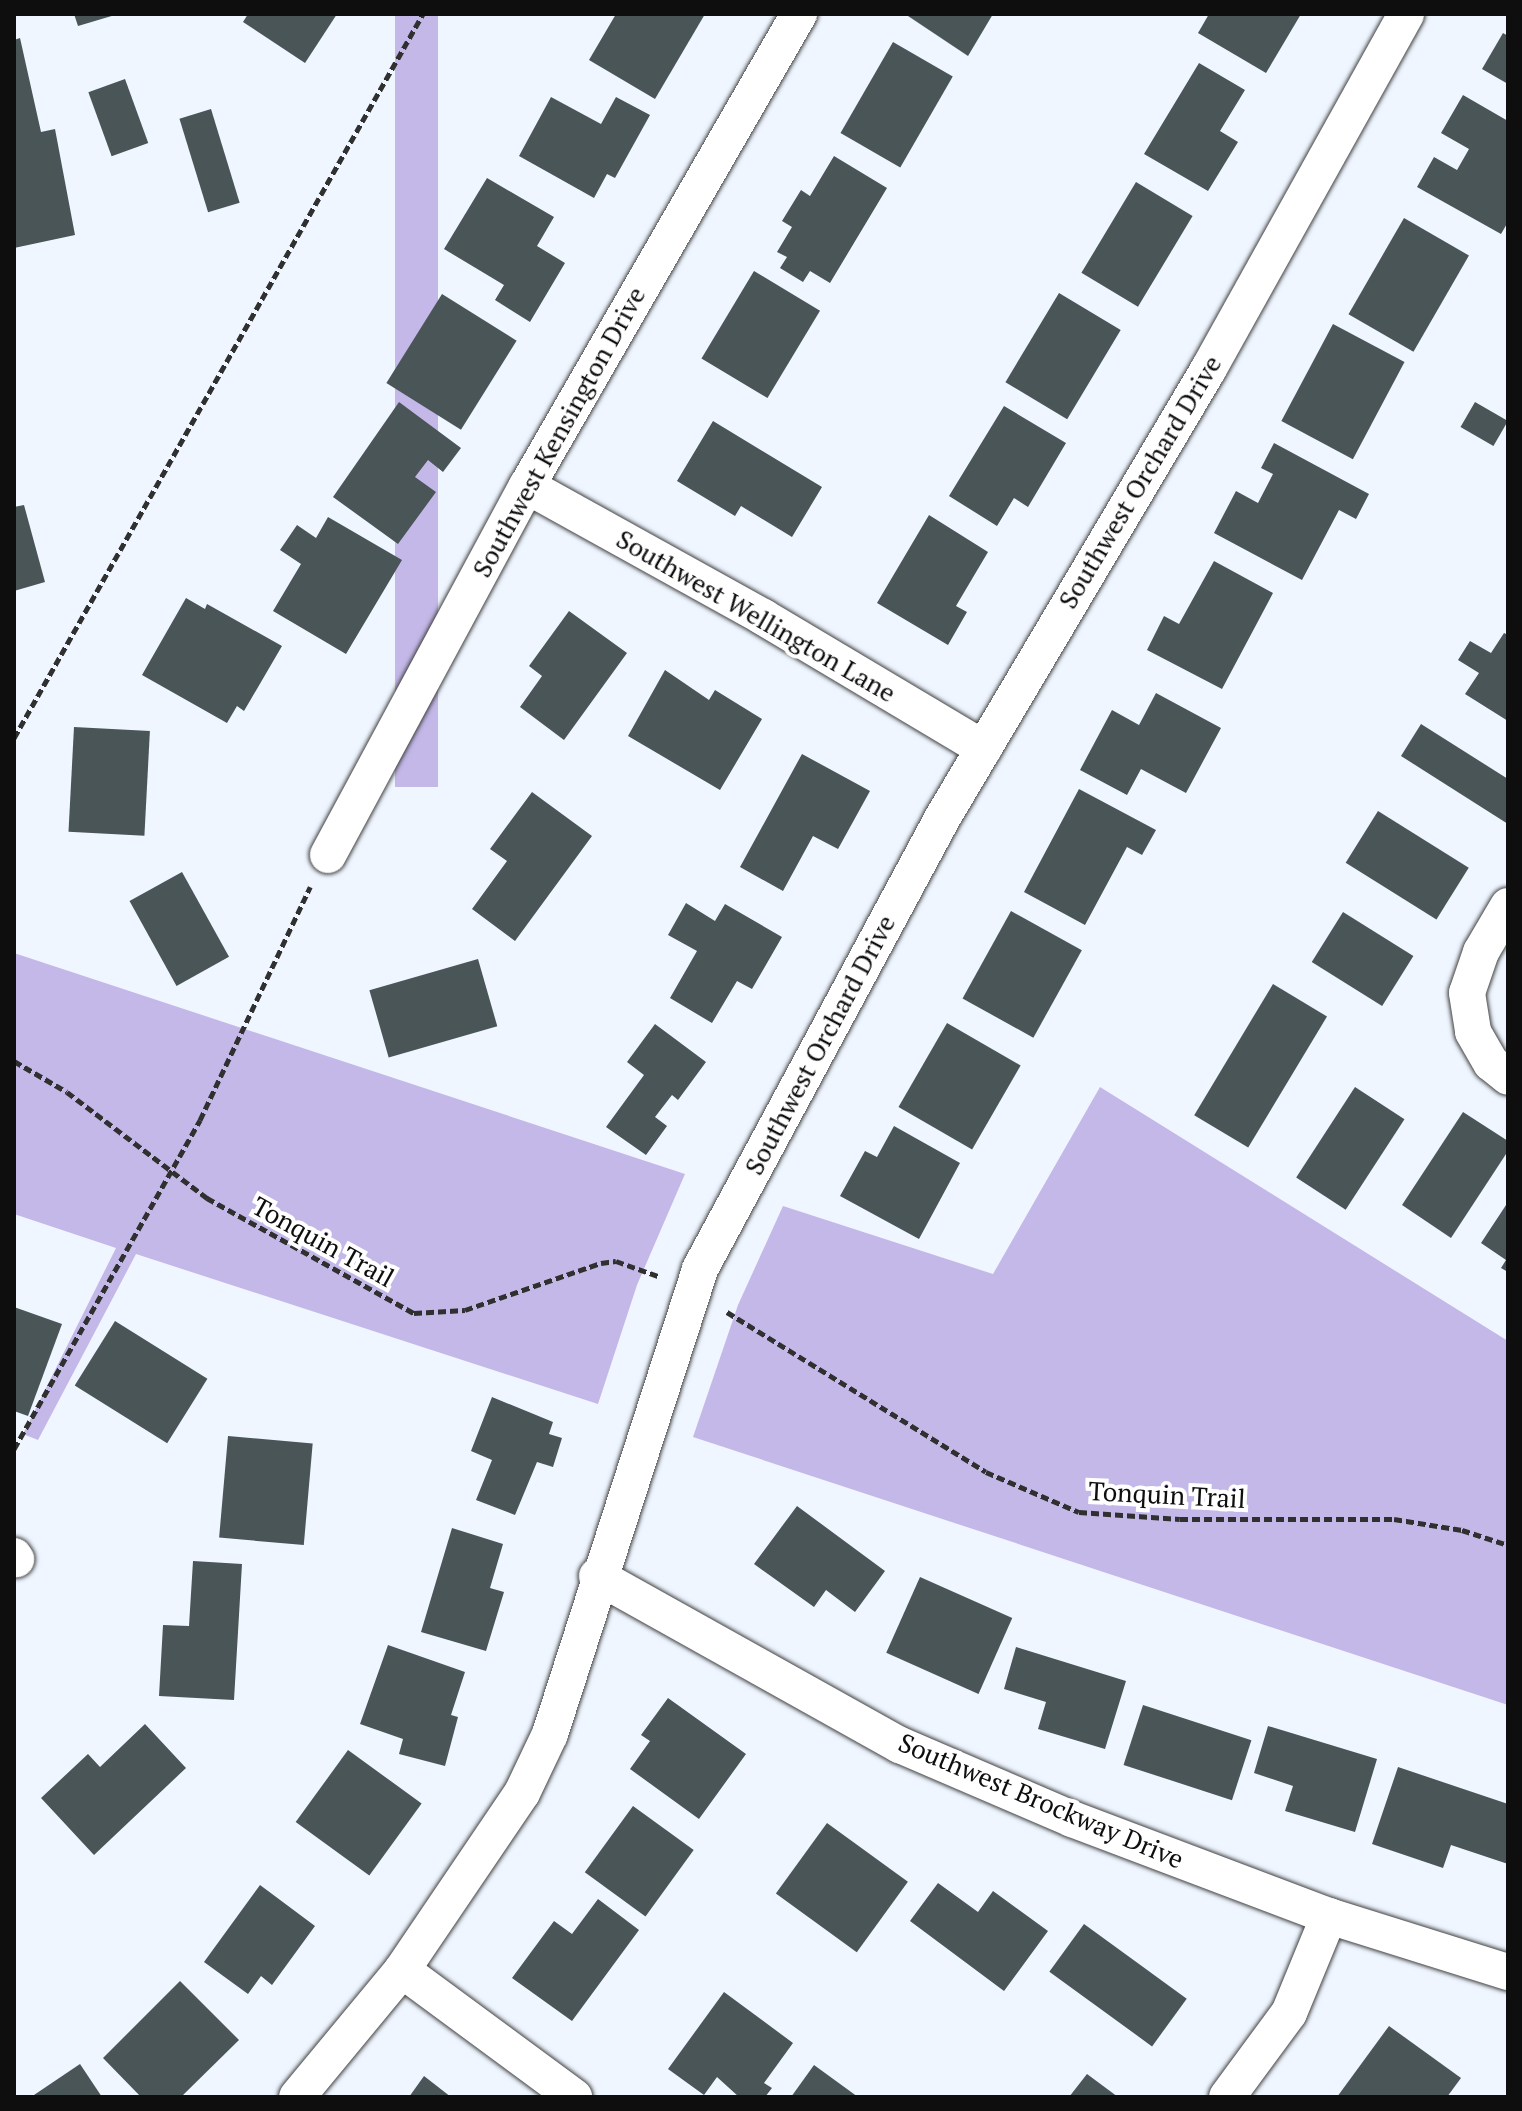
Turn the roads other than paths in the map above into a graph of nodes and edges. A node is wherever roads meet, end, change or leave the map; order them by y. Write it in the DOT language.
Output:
graph roads {
  1 [pos="799,14"];
  2 [pos="1406,14"];
  3 [pos="527,486"];
  4 [pos="984,749"];
  5 [pos="328,855"];
  6 [pos="1508,906"];
  7 [pos="1508,1077"];
  8 [pos="597,1576"];
  9 [pos="1329,1916"];
  10 [pos="402,1970"];
  11 [pos="1508,1972"];
  12 [pos="297,2097"];
  13 [pos="574,2097"];
  14 [pos="1227,2097"];
  1 -- 3 [label="street, Southwest Kensington Drive"];
  2 -- 4 [label="street, Southwest Orchard Drive"];
  3 -- 4 [label="street, Southwest Wellington Lane"];
  3 -- 5 [label="street, Southwest Kensington Drive"];
  4 -- 8 [label="street, Southwest Orchard Drive"];
  6 -- 7 [label="street"];
  8 -- 9 [label="street, Southwest Brockway Drive"];
  8 -- 10 [label="street, Southwest Orchard Drive"];
  9 -- 11 [label="street, Southwest Brockway Drive"];
  9 -- 14 [label="street"];
  10 -- 12 [label="street, Southwest Orchard Drive"];
  10 -- 13 [label="street"];
}
